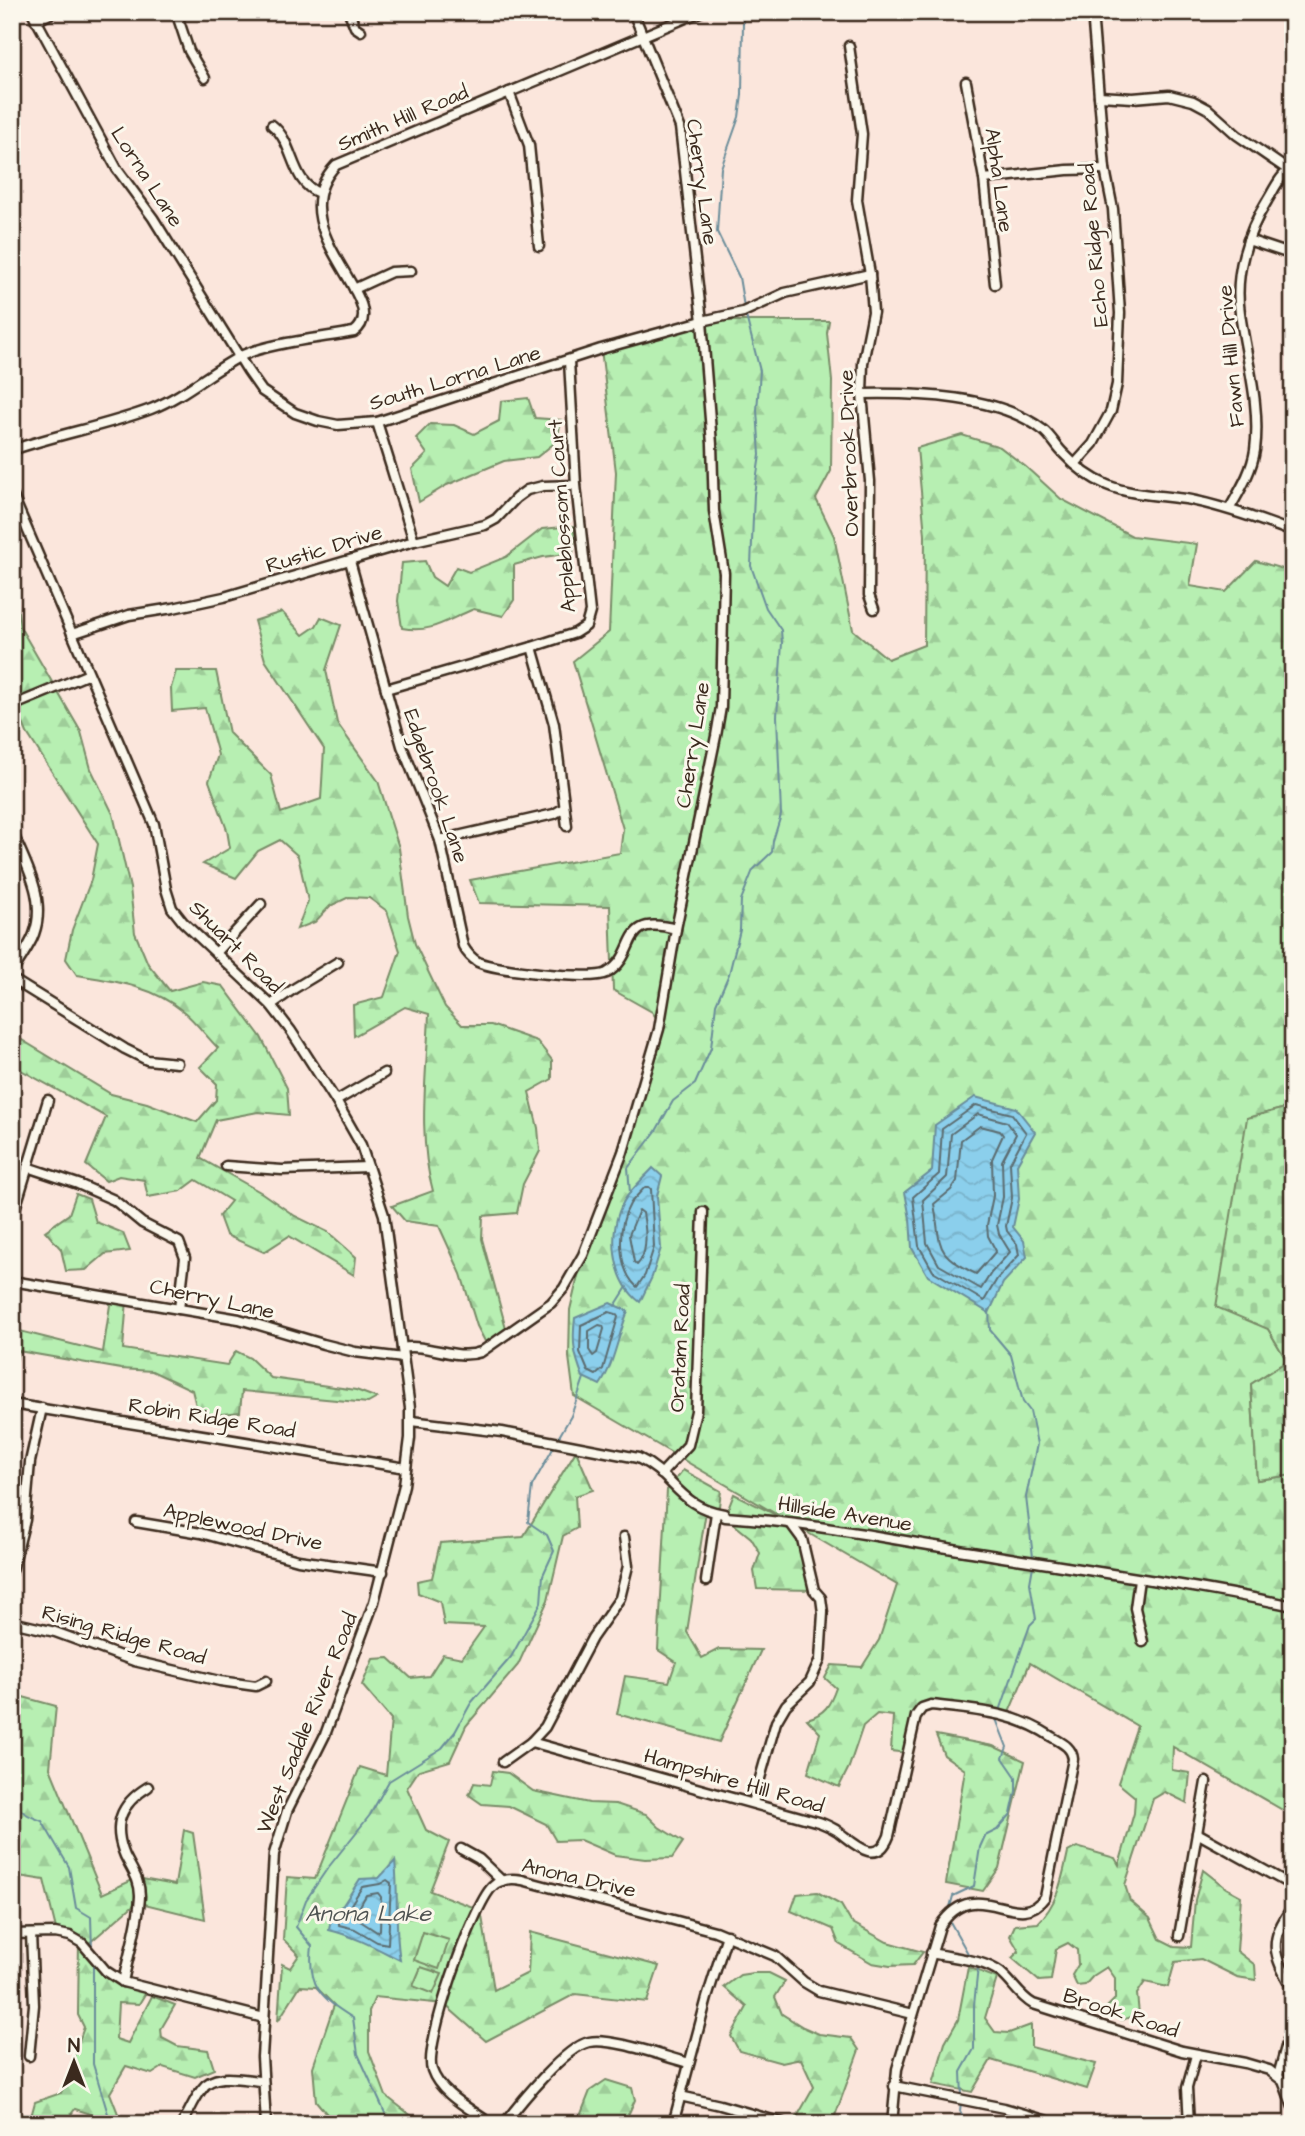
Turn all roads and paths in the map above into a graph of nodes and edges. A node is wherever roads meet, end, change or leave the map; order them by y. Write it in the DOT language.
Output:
graph roads {
  1 [pos="54,12"];
  2 [pos="176,12"];
  3 [pos="349,12"];
  4 [pos="633,12"];
  5 [pos="700,12"];
  6 [pos="1092,12"];
  7 [pos="34,17"];
  8 [pos="361,31"];
  9 [pos="644,34"];
  10 [pos="849,46"];
  11 [pos="205,78"];
  12 [pos="966,82"];
  13 [pos="509,92"];
  14 [pos="1098,96"];
  15 [pos="272,125"];
  16 [pos="1105,169"];
  17 [pos="1290,169"];
  18 [pos="984,179"];
  19 [pos="319,193"];
  20 [pos="1248,240"];
  21 [pos="539,246"];
  22 [pos="1293,255"];
  23 [pos="411,271"];
  24 [pos="870,274"];
  25 [pos="995,284"];
  26 [pos="354,289"];
  27 [pos="702,321"];
  28 [pos="240,356"];
  29 [pos="569,361"];
  30 [pos="862,394"];
  31 [pos="377,422"];
  32 [pos="12,450"];
  33 [pos="1075,464"];
  34 [pos="576,485"];
  35 [pos="12,494"];
  36 [pos="1230,508"];
  37 [pos="1293,532"];
  38 [pos="414,541"];
  39 [pos="350,561"];
  40 [pos="874,609"];
  41 [pos="72,634"];
  42 [pos="532,647"];
  43 [pos="89,674"];
  44 [pos="386,689"];
  45 [pos="12,706"];
  46 [pos="564,808"];
  47 [pos="568,826"];
  48 [pos="12,831"];
  49 [pos="440,840"];
  50 [pos="261,904"];
  51 [pos="676,929"];
  52 [pos="216,953"];
  53 [pos="338,962"];
  54 [pos="12,972"];
  55 [pos="12,979"];
  56 [pos="271,1006"];
  57 [pos="177,1063"];
  58 [pos="384,1073"];
  59 [pos="48,1100"];
  60 [pos="337,1101"];
  61 [pos="226,1166"];
  62 [pos="27,1167"];
  63 [pos="368,1167"];
  64 [pos="704,1212"];
  65 [pos="12,1219"];
  66 [pos="12,1281"];
  67 [pos="394,1299"];
  68 [pos="179,1309"];
  69 [pos="402,1348"];
  70 [pos="403,1358"];
  71 [pos="12,1404"];
  72 [pos="41,1408"];
  73 [pos="411,1421"];
  74 [pos="406,1468"];
  75 [pos="661,1474"];
  76 [pos="716,1513"];
  77 [pos="136,1522"];
  78 [pos="791,1524"];
  79 [pos="624,1537"];
  80 [pos="14,1553"];
  81 [pos="12,1571"];
  82 [pos="383,1572"];
  83 [pos="1139,1579"];
  84 [pos="706,1581"];
  85 [pos="1293,1606"];
  86 [pos="12,1622"];
  87 [pos="1143,1642"];
  88 [pos="266,1681"];
  89 [pos="531,1742"];
  90 [pos="503,1762"];
  91 [pos="1206,1782"];
  92 [pos="148,1787"];
  93 [pos="753,1803"];
  94 [pos="1197,1833"];
  95 [pos="461,1849"];
  96 [pos="502,1881"];
  97 [pos="1293,1886"];
  98 [pos="1293,1906"];
  99 [pos="12,1934"];
  100 [pos="31,1934"];
  101 [pos="727,1935"];
  102 [pos="1179,1936"];
  103 [pos="931,1953"];
  104 [pos="123,1982"];
  105 [pos="1293,1990"];
  106 [pos="913,2014"];
  107 [pos="264,2018"];
  108 [pos="1293,2021"];
  109 [pos="1196,2055"];
  110 [pos="29,2056"];
  111 [pos="690,2063"];
  112 [pos="1278,2076"];
  113 [pos="262,2081"];
  114 [pos="894,2086"];
  115 [pos="680,2096"];
  116 [pos="1293,2107"];
  117 [pos="783,2123"];
  118 [pos="182,2124"];
  119 [pos="266,2124"];
  120 [pos="491,2124"];
  121 [pos="504,2124"];
  122 [pos="673,2124"];
  123 [pos="892,2124"];
  124 [pos="1058,2124"];
  125 [pos="1189,2124"];
  1 -- 7 [label="street"];
  2 -- 11 [label="street"];
  3 -- 8 [label="street"];
  4 -- 9 [label="street, Cherry Lane"];
  5 -- 9 [label="street, Smith Hill Road"];
  6 -- 14 [label="street, Echo Ridge Road"];
  7 -- 28 [label="street, Lorna Lane"];
  9 -- 13 [label="street, Smith Hill Road"];
  9 -- 27 [label="street, Cherry Lane"];
  10 -- 24 [label="street, Overbrook Drive"];
  12 -- 18 [label="street, Alpha Lane"];
  13 -- 19 [label="street, Smith Hill Road"];
  13 -- 21 [label="street"];
  14 -- 16 [label="street, Echo Ridge Road"];
  14 -- 17 [label="street"];
  15 -- 19 [label="street"];
  16 -- 18 [label="street"];
  16 -- 33 [label="street, Echo Ridge Road"];
  17 -- 20 [label="street, Fawn Hill Drive"];
  18 -- 25 [label="street, Alpha Lane"];
  19 -- 26 [label="street"];
  20 -- 22 [label="street"];
  20 -- 36 [label="street, Fawn Hill Drive"];
  23 -- 26 [label="street"];
  24 -- 27 [label="street, South Lorna Lane"];
  24 -- 30 [label="street, Overbrook Drive"];
  26 -- 28 [label="street"];
  27 -- 29 [label="street, South Lorna Lane"];
  27 -- 51 [label="street, Cherry Lane"];
  28 -- 31 [label="street, South Lorna Lane"];
  28 -- 32 [label="street"];
  29 -- 31 [label="street, South Lorna Lane"];
  29 -- 34 [label="street, Appleblossom Court"];
  30 -- 33 [label="street"];
  30 -- 40 [label="street, Overbrook Drive"];
  31 -- 38 [label="street"];
  33 -- 36 [label="street"];
  34 -- 38 [label="street, Rustic Drive"];
  34 -- 42 [label="street, Appleblossom Court"];
  35 -- 41 [label="street, Shuart Road"];
  36 -- 37 [label="street"];
  38 -- 39 [label="street, Rustic Drive"];
  39 -- 41 [label="street, Rustic Drive"];
  39 -- 44 [label="street, Edgebrook Lane"];
  41 -- 43 [label="street, Shuart Road"];
  42 -- 44 [label="street, Appleblossom Court"];
  42 -- 46 [label="street"];
  43 -- 45 [label="street"];
  43 -- 52 [label="street, Shuart Road"];
  44 -- 49 [label="street, Edgebrook Lane"];
  46 -- 47 [label="street"];
  46 -- 49 [label="street"];
  48 -- 54 [label="street"];
  49 -- 51 [label="street, Edgebrook Lane"];
  50 -- 52 [label="street"];
  51 -- 69 [label="street, Cherry Lane"];
  52 -- 56 [label="street, Shuart Road"];
  53 -- 56 [label="street"];
  55 -- 57 [label="street"];
  56 -- 60 [label="street, Shuart Road"];
  58 -- 60 [label="street"];
  59 -- 62 [label="street"];
  60 -- 63 [label="street, Shuart Road"];
  61 -- 63 [label="street"];
  62 -- 65 [label="street"];
  62 -- 68 [label="street"];
  63 -- 67 [label="street, Shuart Road"];
  64 -- 75 [label="street, Oratam Road"];
  66 -- 68 [label="street, Cherry Lane"];
  67 -- 69 [label="street, West Saddle River Road"];
  68 -- 70 [label="street, Cherry Lane"];
  69 -- 70 [label="street, West Saddle River Road"];
  70 -- 73 [label="street, West Saddle River Road"];
  71 -- 72 [label="street, Robin Ridge Road"];
  72 -- 74 [label="street, Robin Ridge Road"];
  72 -- 80 [label="street"];
  73 -- 74 [label="street, West Saddle River Road"];
  73 -- 75 [label="street, Hillside Avenue"];
  74 -- 82 [label="street, West Saddle River Road"];
  75 -- 76 [label="street, Hillside Avenue"];
  76 -- 78 [label="street, Hillside Avenue"];
  76 -- 84 [label="street"];
  77 -- 82 [label="street, Applewood Drive"];
  78 -- 83 [label="street, Hillside Avenue"];
  78 -- 93 [label="street"];
  79 -- 89 [label="street"];
  80 -- 81 [label="street"];
  82 -- 107 [label="street, West Saddle River Road"];
  83 -- 85 [label="street, Hillside Avenue"];
  83 -- 87 [label="street"];
  86 -- 88 [label="street, Rising Ridge Road"];
  89 -- 90 [label="street"];
  89 -- 93 [label="street, Hampshire Hill Road"];
  91 -- 94 [label="street"];
  92 -- 104 [label="street"];
  93 -- 103 [label="street, Hampshire Hill Road"];
  94 -- 97 [label="street"];
  94 -- 102 [label="street"];
  95 -- 96 [label="street"];
  96 -- 101 [label="street, Anona Drive"];
  96 -- 120 [label="street, Anona Drive"];
  98 -- 105 [label="street"];
  99 -- 100 [label="street"];
  100 -- 104 [label="street"];
  100 -- 110 [label="street"];
  101 -- 106 [label="street, Anona Drive"];
  101 -- 111 [label="street"];
  103 -- 106 [label="street, Hampshire Hill Road"];
  103 -- 109 [label="street, Brook Road"];
  104 -- 107 [label="street"];
  106 -- 114 [label="street, Hampshire Hill Road"];
  107 -- 113 [label="street, West Saddle River Road"];
  108 -- 112 [label="street"];
  109 -- 112 [label="street, Brook Road"];
  109 -- 125 [label="street"];
  111 -- 115 [label="street"];
  111 -- 121 [label="street"];
  112 -- 116 [label="street"];
  113 -- 118 [label="street"];
  113 -- 119 [label="street, West Saddle River Road"];
  114 -- 123 [label="street, Hampshire Hill Road"];
  114 -- 124 [label="street"];
  115 -- 117 [label="street"];
  115 -- 122 [label="street"];
}
